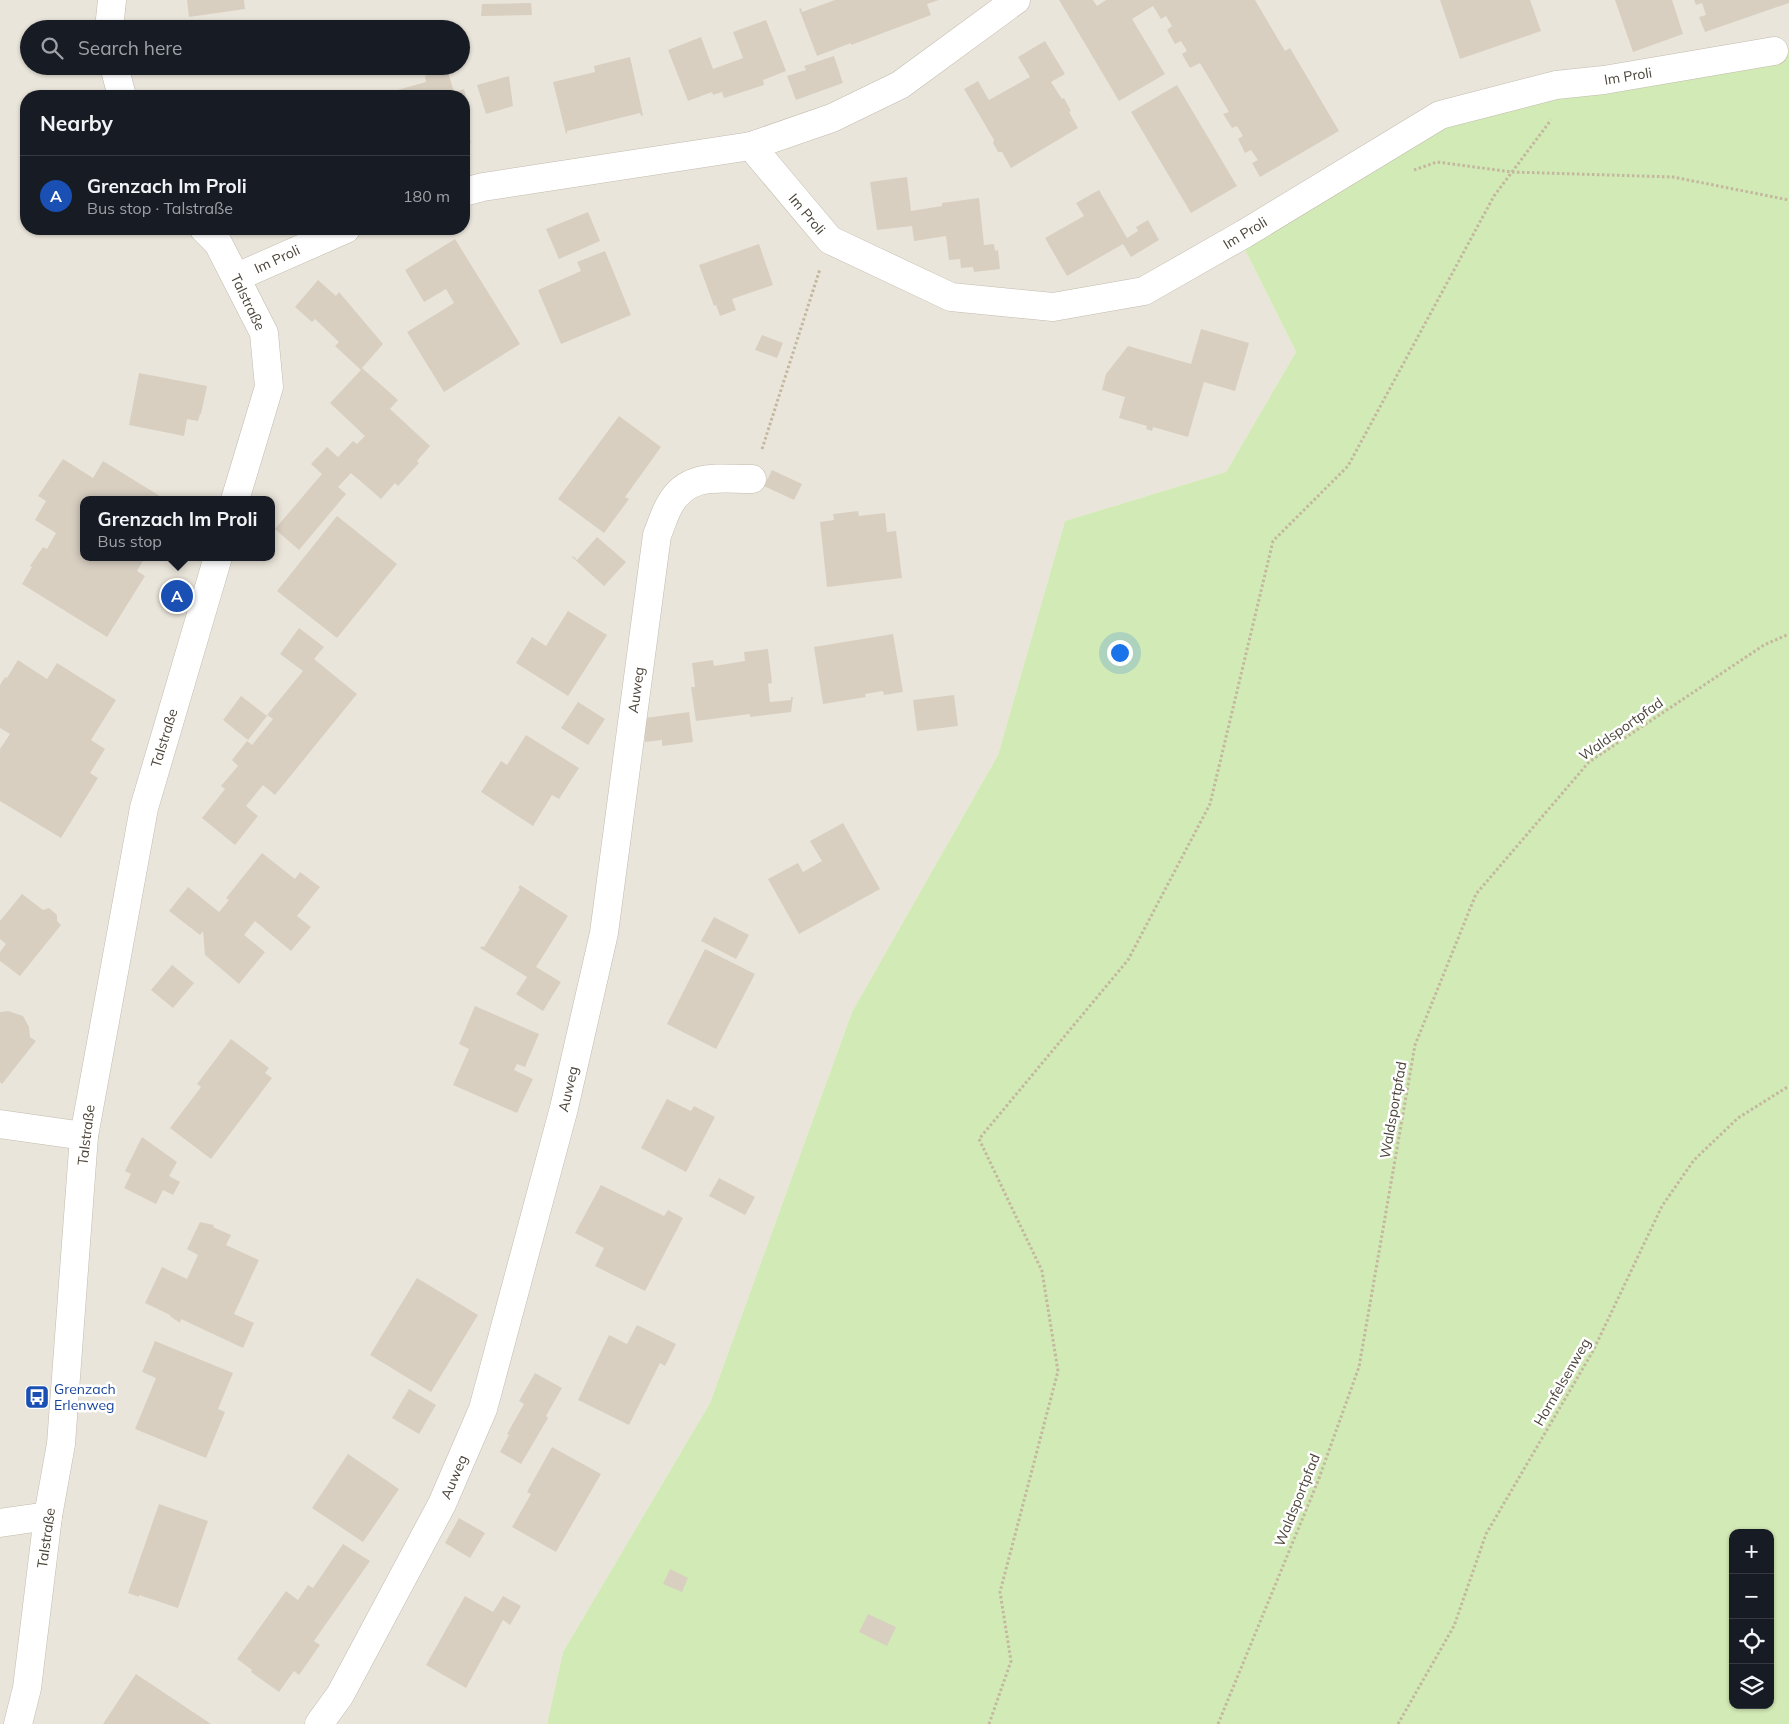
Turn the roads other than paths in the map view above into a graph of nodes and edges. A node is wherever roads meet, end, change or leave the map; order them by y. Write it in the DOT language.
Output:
graph roads {
  1 [pos="112,0"];
  2 [pos="1016,0"];
  3 [pos="110,20"];
  4 [pos="1774,52"];
  5 [pos="116,75"];
  6 [pos="120,90"];
  7 [pos="750,146"];
  8 [pos="470,190"];
  9 [pos="210,235"];
  10 [pos="332,235"];
  11 [pos="237,277"];
  12 [pos="752,479"];
  13 [pos="236,496"];
  14 [pos="217,561"];
  15 [pos="0,1124"];
  16 [pos="84,1136"];
  17 [pos="48,1516"];
  18 [pos="0,1522"];
  19 [pos="18,1724"];
  20 [pos="318,1724"];
  1 -- 3 [label="street"];
  2 -- 7 [label="street"];
  4 -- 7 [label="street, Im Proli"];
  5 -- 6 [label="street"];
  7 -- 8 [label="street"];
  9 -- 11 [label="street, Talstraße"];
  10 -- 11 [label="street, Im Proli"];
  11 -- 13 [label="street, Talstraße"];
  12 -- 20 [label="street, Auweg"];
  14 -- 16 [label="street, Talstraße"];
  15 -- 16 [label="street"];
  16 -- 17 [label="street, Talstraße"];
  17 -- 18 [label="street"];
  17 -- 19 [label="street, Talstraße"];
}
